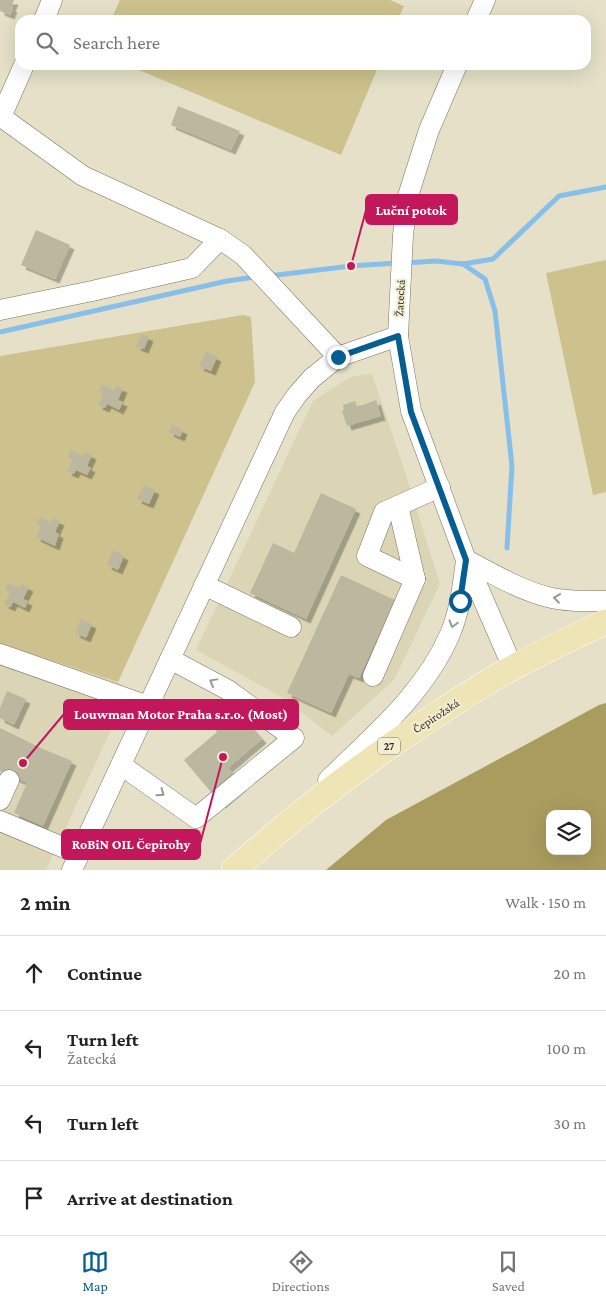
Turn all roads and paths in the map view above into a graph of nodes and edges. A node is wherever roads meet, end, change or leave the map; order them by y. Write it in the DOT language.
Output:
graph roads {
  1 [pos="52,0"];
  2 [pos="484,0"];
  3 [pos="46,15"];
  4 [pos="478,15"];
  5 [pos="22,70"];
  6 [pos="454,70"];
  7 [pos="0,116"];
  8 [pos="220,239"];
  9 [pos="0,310"];
  10 [pos="398,336"];
  11 [pos="338,357"];
  12 [pos="440,488"];
  13 [pos="398,506"];
  14 [pos="466,560"];
  15 [pos="415,579"];
  16 [pos="204,585"];
  17 [pos="606,601"];
  18 [pos="606,622"];
  19 [pos="291,627"];
  20 [pos="0,654"];
  21 [pos="170,659"];
  22 [pos="513,668"];
  23 [pos="373,676"];
  24 [pos="148,706"];
  25 [pos="121,765"];
  26 [pos="9,780"];
  27 [pos="0,800"];
  28 [pos="0,821"];
  29 [pos="273,835"];
  30 [pos="76,862"];
  31 [pos="234,870"];
  1 -- 3 [label="street"];
  2 -- 4 [label="street"];
  5 -- 7 [label="street"];
  6 -- 10 [label="street, Žatecká"];
  7 -- 8 [label="street"];
  8 -- 9 [label="street"];
  8 -- 11 [label="street"];
  10 -- 11 [label="street"];
  10 -- 12 [label="street, Žatecká"];
  11 -- 16 [label="street"];
  12 -- 13 [label="street"];
  12 -- 14 [label="street, Žatecká"];
  13 -- 15 [label="street"];
  13 -- 15 [label="street"];
  17 -- 14 [label="street, one-way"];
  14 -- 22 [label="street, Žatecká"];
  14 -- 29 [label="street, one-way"];
  15 -- 23 [label="street"];
  16 -- 19 [label="street"];
  16 -- 21 [label="street"];
  18 -- 22 [label="main road, Čepirožská / 27"];
  20 -- 24 [label="street"];
  21 -- 24 [label="street"];
  25 -- 21 [label="street, one-way"];
  22 -- 29 [label="main road, Čepirožská / 27"];
  24 -- 25 [label="street"];
  25 -- 30 [label="street"];
  26 -- 27 [label="street"];
  28 -- 30 [label="street"];
  29 -- 31 [label="main road, Čepirožská / 27"];
}
